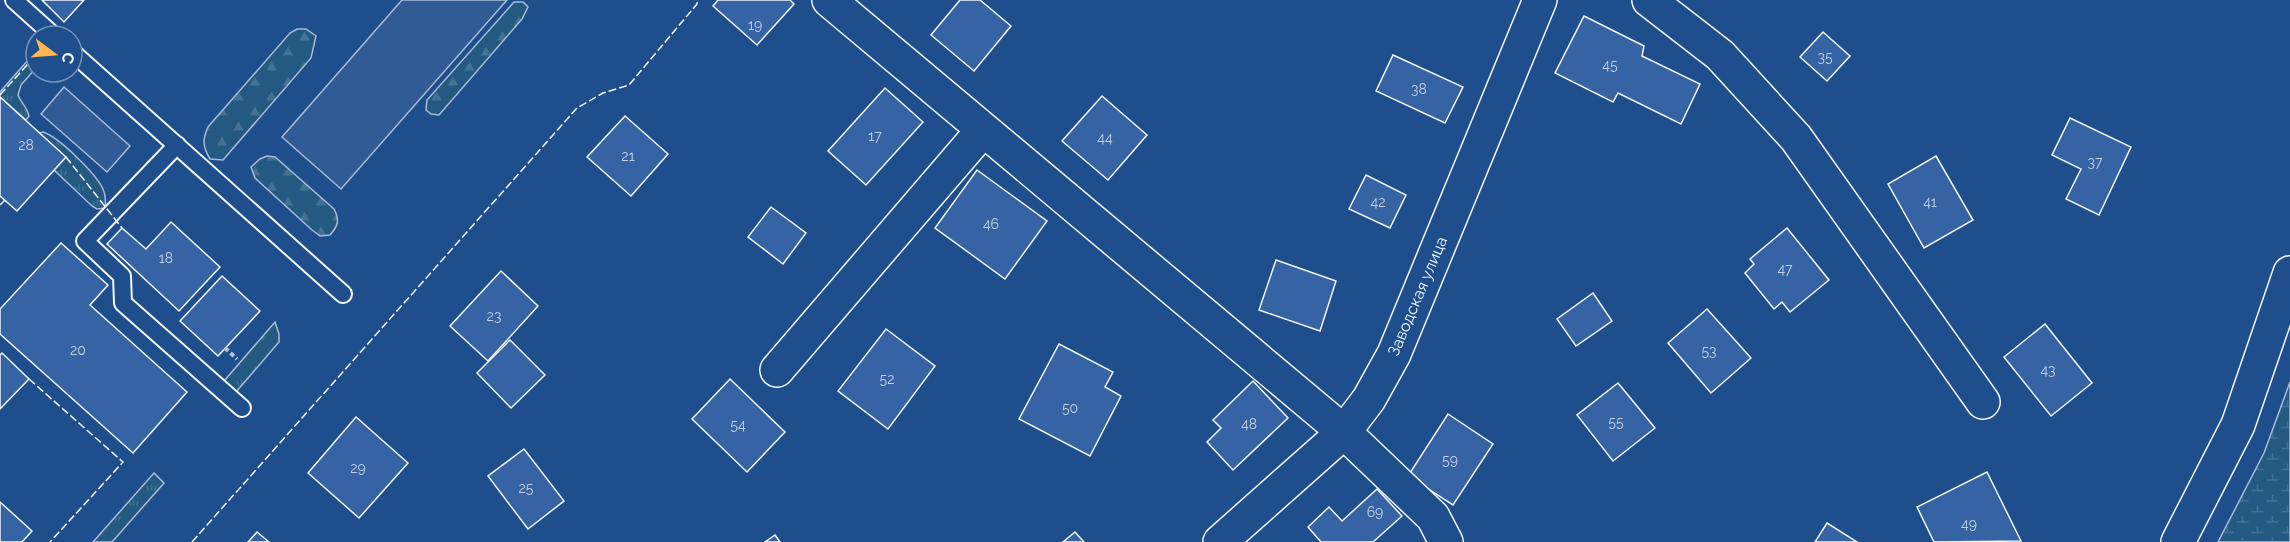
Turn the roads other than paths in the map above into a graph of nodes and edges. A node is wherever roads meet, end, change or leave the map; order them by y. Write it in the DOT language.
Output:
graph roads {
  1 [pos="14,0"];
  2 [pos="829,0"];
  3 [pos="1540,0"];
  4 [pos="1649,0"];
  5 [pos="41,24"];
  6 [pos="84,63"];
  7 [pos="983,130"];
  8 [pos="177,145"];
  9 [pos="2290,273"];
  10 [pos="343,294"];
  11 [pos="777,370"];
  12 [pos="1983,402"];
  13 [pos="242,408"];
  14 [pos="1344,432"];
  15 [pos="1220,542"];
  16 [pos="1446,542"];
  17 [pos="2178,542"];
  1 -- 5 [label="lane"];
  2 -- 7 [label="street"];
  3 -- 14 [label="street, Заводская улица"];
  4 -- 12 [label="street"];
  6 -- 8 [label="lane"];
  7 -- 11 [label="street"];
  7 -- 14 [label="street"];
  8 -- 10 [label="lane"];
  8 -- 13 [label="lane"];
  9 -- 17 [label="street"];
  14 -- 15 [label="street, Заводская улица"];
  14 -- 16 [label="street"];
}
